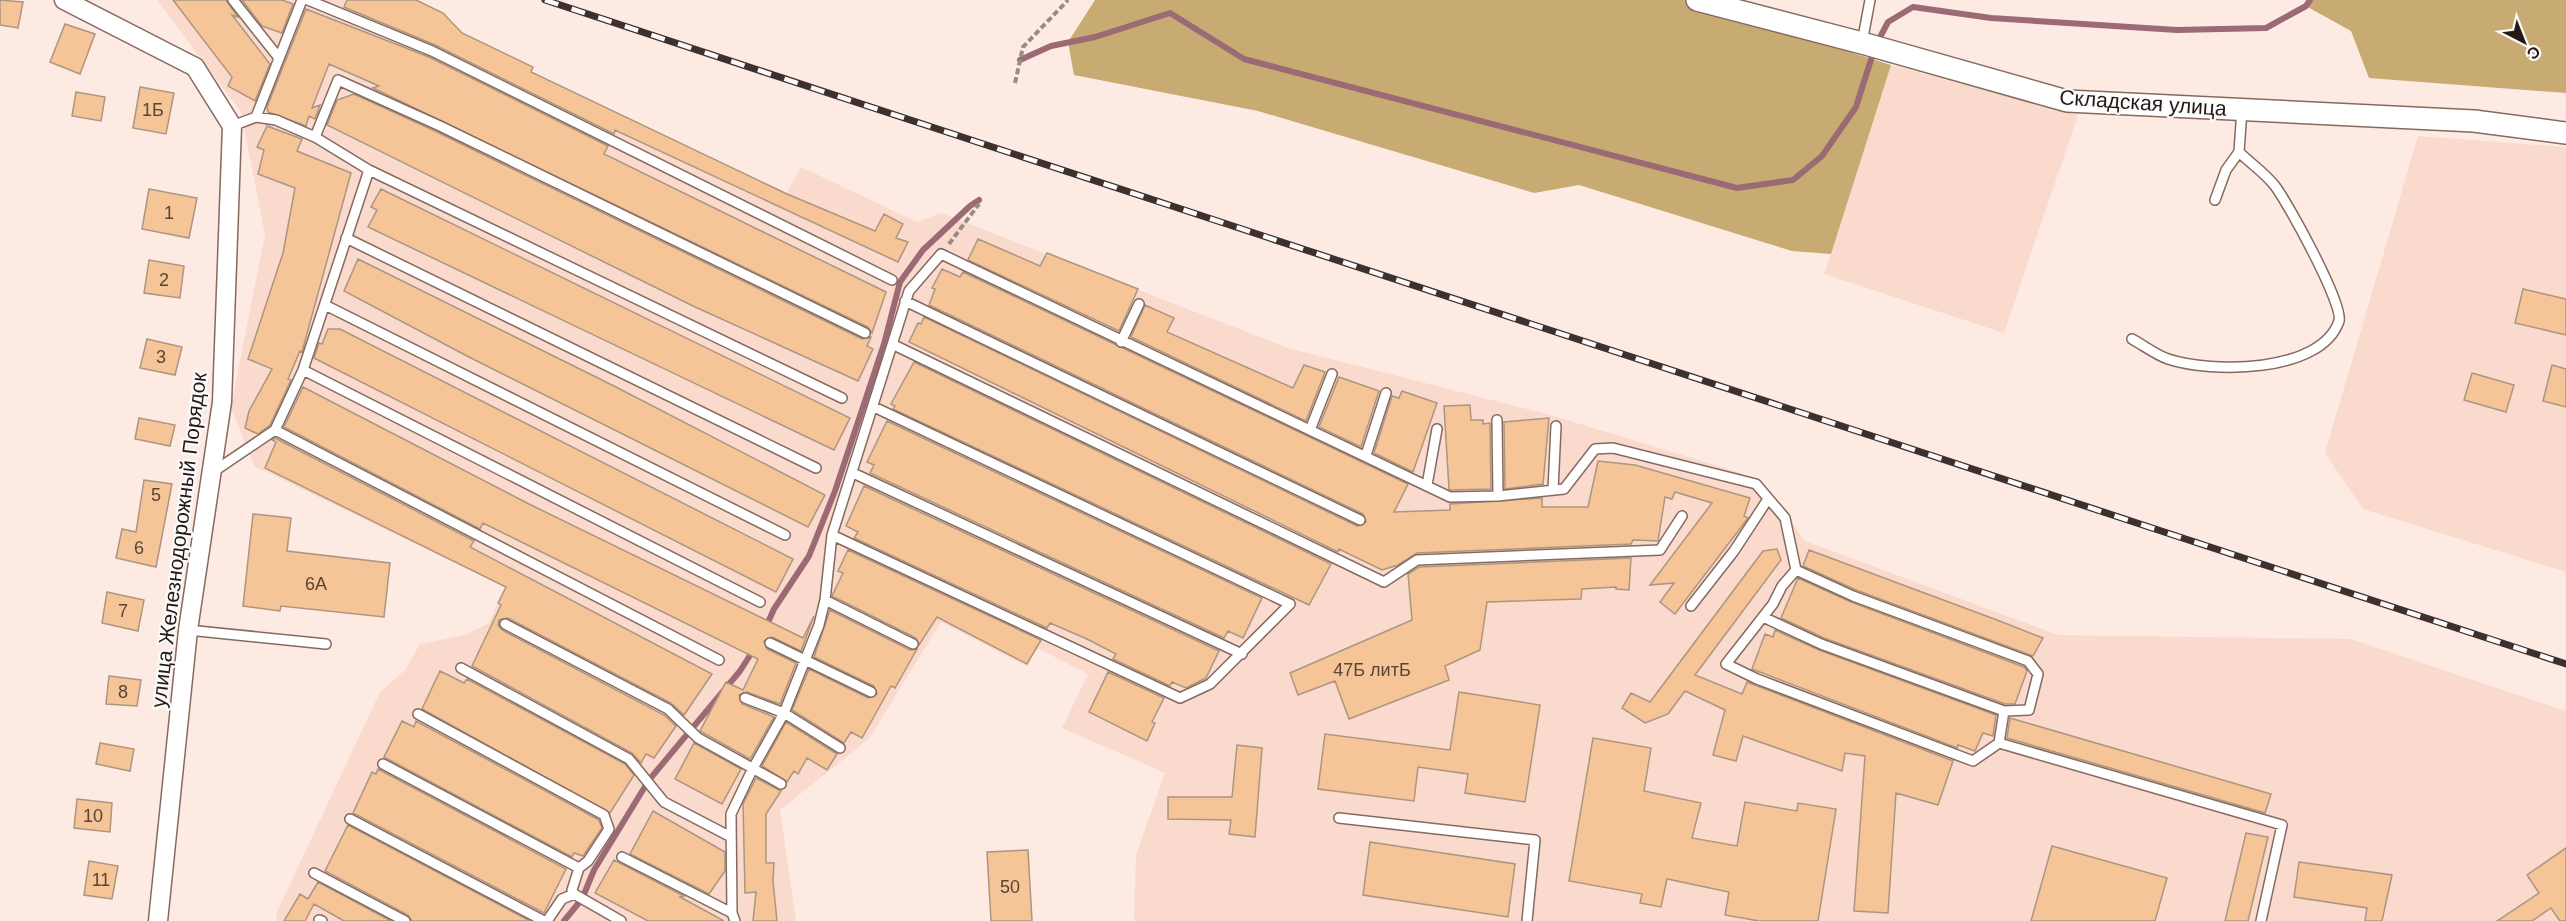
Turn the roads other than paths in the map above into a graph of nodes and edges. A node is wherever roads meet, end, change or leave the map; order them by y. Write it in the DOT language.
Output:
graph roads {
  1 [pos="64,0"];
  2 [pos="233,0"];
  3 [pos="302,0"];
  4 [pos="308,0"];
  5 [pos="1696,0"];
  6 [pos="1870,0"];
  7 [pos="1862,43"];
  8 [pos="279,58"];
  9 [pos="2242,109"];
  10 [pos="256,117"];
  11 [pos="232,126"];
  12 [pos="2566,133"];
  13 [pos="315,137"];
  14 [pos="2239,152"];
  15 [pos="369,170"];
  16 [pos="2215,200"];
  17 [pos="346,238"];
  18 [pos="892,280"];
  19 [pos="905,301"];
  20 [pos="1139,304"];
  21 [pos="325,305"];
  22 [pos="865,333"];
  23 [pos="2132,339"];
  24 [pos="1121,342"];
  25 [pos="894,345"];
  26 [pos="303,370"];
  27 [pos="1332,374"];
  28 [pos="1386,393"];
  29 [pos="842,398"];
  30 [pos="874,407"];
  31 [pos="1497,420"];
  32 [pos="1556,426"];
  33 [pos="1437,429"];
  34 [pos="275,430"];
  35 [pos="1310,430"];
  36 [pos="1366,455"];
  37 [pos="816,468"];
  38 [pos="853,473"];
  39 [pos="211,474"];
  40 [pos="1427,485"];
  41 [pos="1553,490"];
  42 [pos="1497,496"];
  43 [pos="1768,499"];
  44 [pos="1682,516"];
  45 [pos="1360,520"];
  46 [pos="785,535"];
  47 [pos="832,535"];
  48 [pos="1796,570"];
  49 [pos="825,600"];
  50 [pos="760,602"];
  51 [pos="1691,606"];
  52 [pos="1763,617"];
  53 [pos="505,624"];
  54 [pos="188,630"];
  55 [pos="770,643"];
  56 [pos="326,644"];
  57 [pos="913,644"];
  58 [pos="1242,654"];
  59 [pos="719,660"];
  60 [pos="804,660"];
  61 [pos="460,668"];
  62 [pos="871,692"];
  63 [pos="746,698"];
  64 [pos="2004,711"];
  65 [pos="784,713"];
  66 [pos="418,714"];
  67 [pos="1999,742"];
  68 [pos="840,748"];
  69 [pos="383,764"];
  70 [pos="752,770"];
  71 [pos="780,784"];
  72 [pos="1338,818"];
  73 [pos="350,819"];
  74 [pos="731,837"];
  75 [pos="622,856"];
  76 [pos="579,868"];
  77 [pos="314,873"];
  78 [pos="574,894"];
  79 [pos="734,917"];
  80 [pos="158,921"];
  81 [pos="405,921"];
  82 [pos="546,921"];
  83 [pos="621,921"];
  84 [pos="1527,921"];
  85 [pos="2261,921"];
  1 -- 11 [label="street"];
  2 -- 8 [label="lane"];
  3 -- 8 [label="lane"];
  4 -- 18 [label="lane"];
  5 -- 7 [label="street, Складская улица"];
  6 -- 7 [label="lane"];
  7 -- 9 [label="street, Складская улица"];
  8 -- 10 [label="lane"];
  9 -- 12 [label="street, Складская улица"];
  9 -- 14 [label="lane"];
  10 -- 11 [label="lane"];
  10 -- 13 [label="lane"];
  11 -- 39 [label="street, улица Железнодорожный Порядок"];
  13 -- 15 [label="lane"];
  13 -- 22 [label="lane"];
  14 -- 16 [label="lane"];
  14 -- 23 [label="lane"];
  15 -- 17 [label="lane"];
  15 -- 29 [label="lane"];
  17 -- 21 [label="lane"];
  17 -- 37 [label="lane"];
  19 -- 24 [label="lane"];
  19 -- 25 [label="lane"];
  19 -- 45 [label="lane"];
  20 -- 24 [label="lane"];
  21 -- 26 [label="lane"];
  21 -- 46 [label="lane"];
  24 -- 35 [label="lane"];
  25 -- 30 [label="lane"];
  25 -- 44 [label="lane"];
  26 -- 34 [label="lane"];
  26 -- 50 [label="lane"];
  27 -- 35 [label="lane"];
  28 -- 36 [label="lane"];
  30 -- 38 [label="lane"];
  30 -- 58 [label="lane"];
  31 -- 42 [label="lane"];
  32 -- 41 [label="lane"];
  33 -- 40 [label="lane"];
  34 -- 39 [label="lane"];
  34 -- 59 [label="lane"];
  35 -- 36 [label="lane"];
  36 -- 40 [label="lane"];
  38 -- 47 [label="lane"];
  38 -- 58 [label="lane"];
  39 -- 54 [label="street, улица Железнодорожный Порядок"];
  40 -- 42 [label="lane"];
  41 -- 42 [label="lane"];
  41 -- 43 [label="lane"];
  43 -- 48 [label="lane"];
  43 -- 51 [label="lane"];
  47 -- 49 [label="lane"];
  47 -- 58 [label="lane"];
  48 -- 52 [label="lane"];
  48 -- 64 [label="lane"];
  49 -- 57 [label="lane"];
  49 -- 60 [label="lane"];
  52 -- 64 [label="lane"];
  52 -- 67 [label="lane"];
  53 -- 70 [label="lane"];
  54 -- 56 [label="lane"];
  54 -- 80 [label="street, улица Железнодорожный Порядок"];
  55 -- 60 [label="lane"];
  60 -- 62 [label="lane"];
  60 -- 65 [label="lane"];
  61 -- 74 [label="lane"];
  63 -- 65 [label="lane"];
  64 -- 67 [label="lane"];
  65 -- 68 [label="lane"];
  65 -- 70 [label="lane"];
  66 -- 76 [label="lane"];
  67 -- 85 [label="lane"];
  69 -- 76 [label="lane"];
  70 -- 71 [label="lane"];
  70 -- 74 [label="lane"];
  72 -- 84 [label="lane"];
  73 -- 82 [label="lane"];
  74 -- 79 [label="lane"];
  75 -- 79 [label="lane"];
  76 -- 78 [label="lane"];
  77 -- 81 [label="lane"];
  78 -- 82 [label="lane"];
  78 -- 83 [label="lane"];
}
